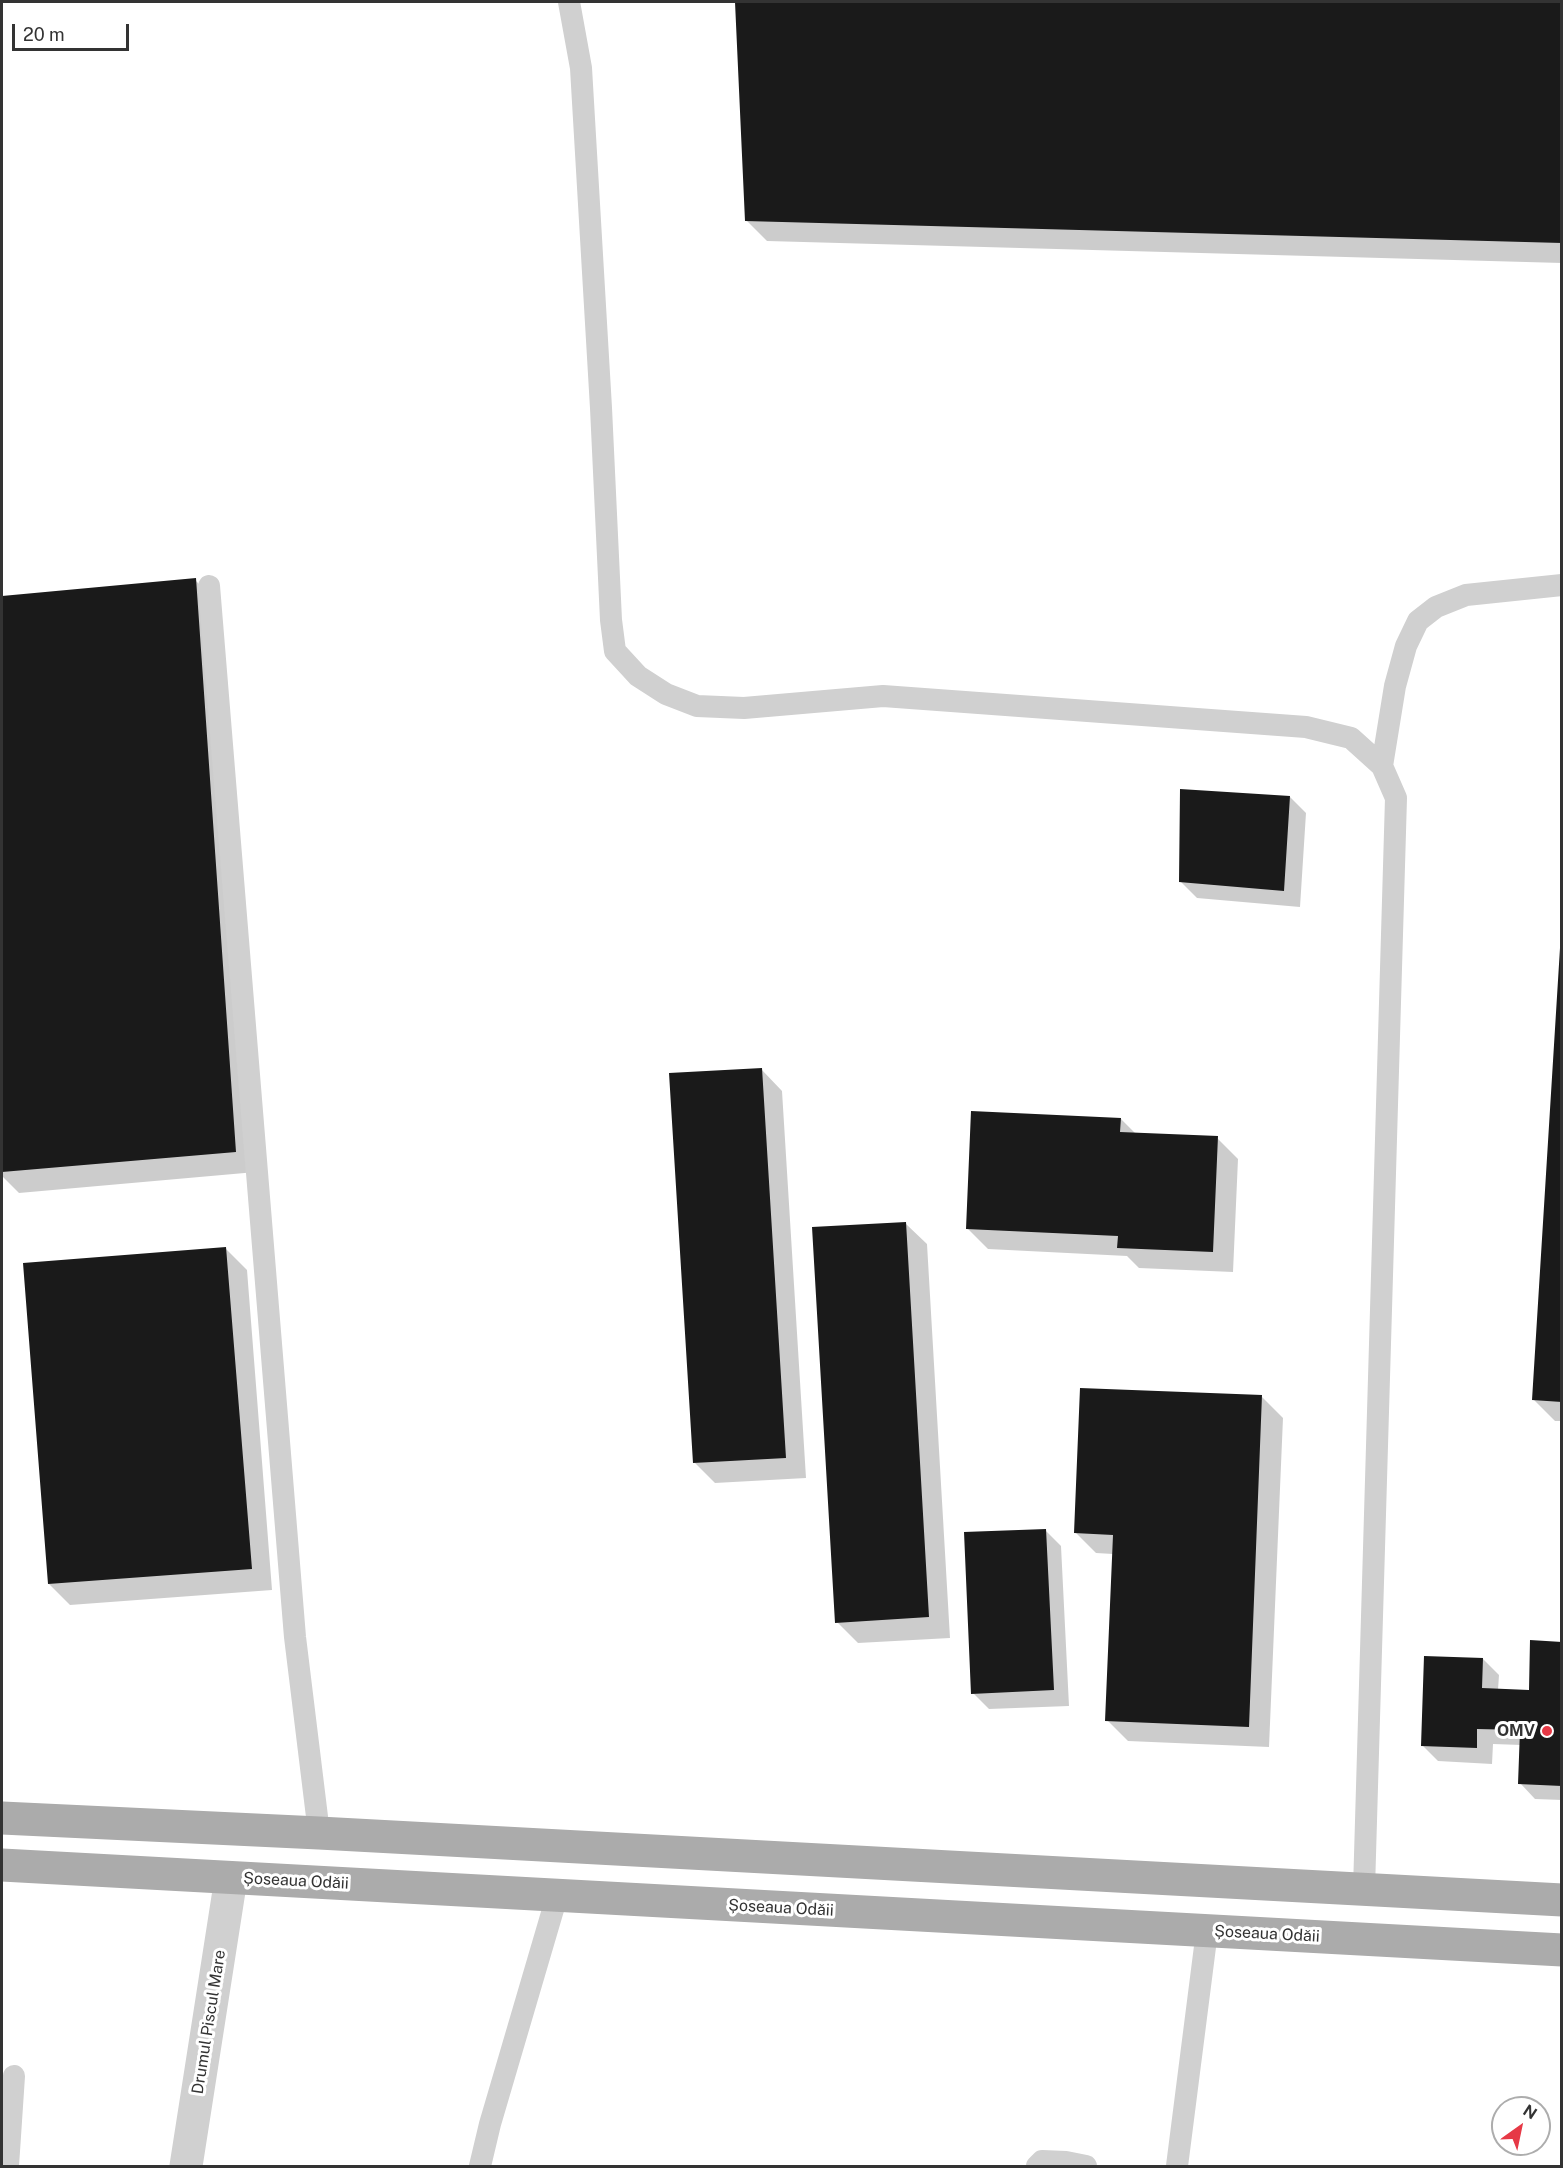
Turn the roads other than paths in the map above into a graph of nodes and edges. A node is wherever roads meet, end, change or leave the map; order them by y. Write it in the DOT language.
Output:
graph roads {
  1 [pos="569,2"];
  2 [pos="1562,585"];
  3 [pos="209,586"];
  4 [pos="1382,766"];
  5 [pos="2,1818"];
  6 [pos="319,1833"];
  7 [pos="2,1865"];
  8 [pos="231,1878"];
  9 [pos="1364,1889"];
  10 [pos="557,1896"];
  11 [pos="1562,1900"];
  12 [pos="1207,1931"];
  13 [pos="1562,1950"];
  14 [pos="14,2076"];
  15 [pos="8,2166"];
  16 [pos="186,2166"];
  17 [pos="480,2166"];
  18 [pos="1037,2166"];
  19 [pos="1086,2166"];
  20 [pos="1177,2166"];
  1 -- 4 [label="lane"];
  2 -- 4 [label="lane"];
  3 -- 6 [label="lane"];
  4 -- 9 [label="lane"];
  5 -- 6 [label="main road"];
  6 -- 9 [label="main road"];
  7 -- 8 [label="main road, Șoseaua Odăii"];
  8 -- 10 [label="main road, Șoseaua Odăii"];
  8 -- 16 [label="street, Drumul Piscul Mare"];
  9 -- 11 [label="main road"];
  10 -- 12 [label="main road, Șoseaua Odăii"];
  10 -- 17 [label="lane"];
  12 -- 13 [label="main road, Șoseaua Odăii"];
  12 -- 20 [label="lane"];
  14 -- 15 [label="lane"];
  18 -- 19 [label="lane"];
}
